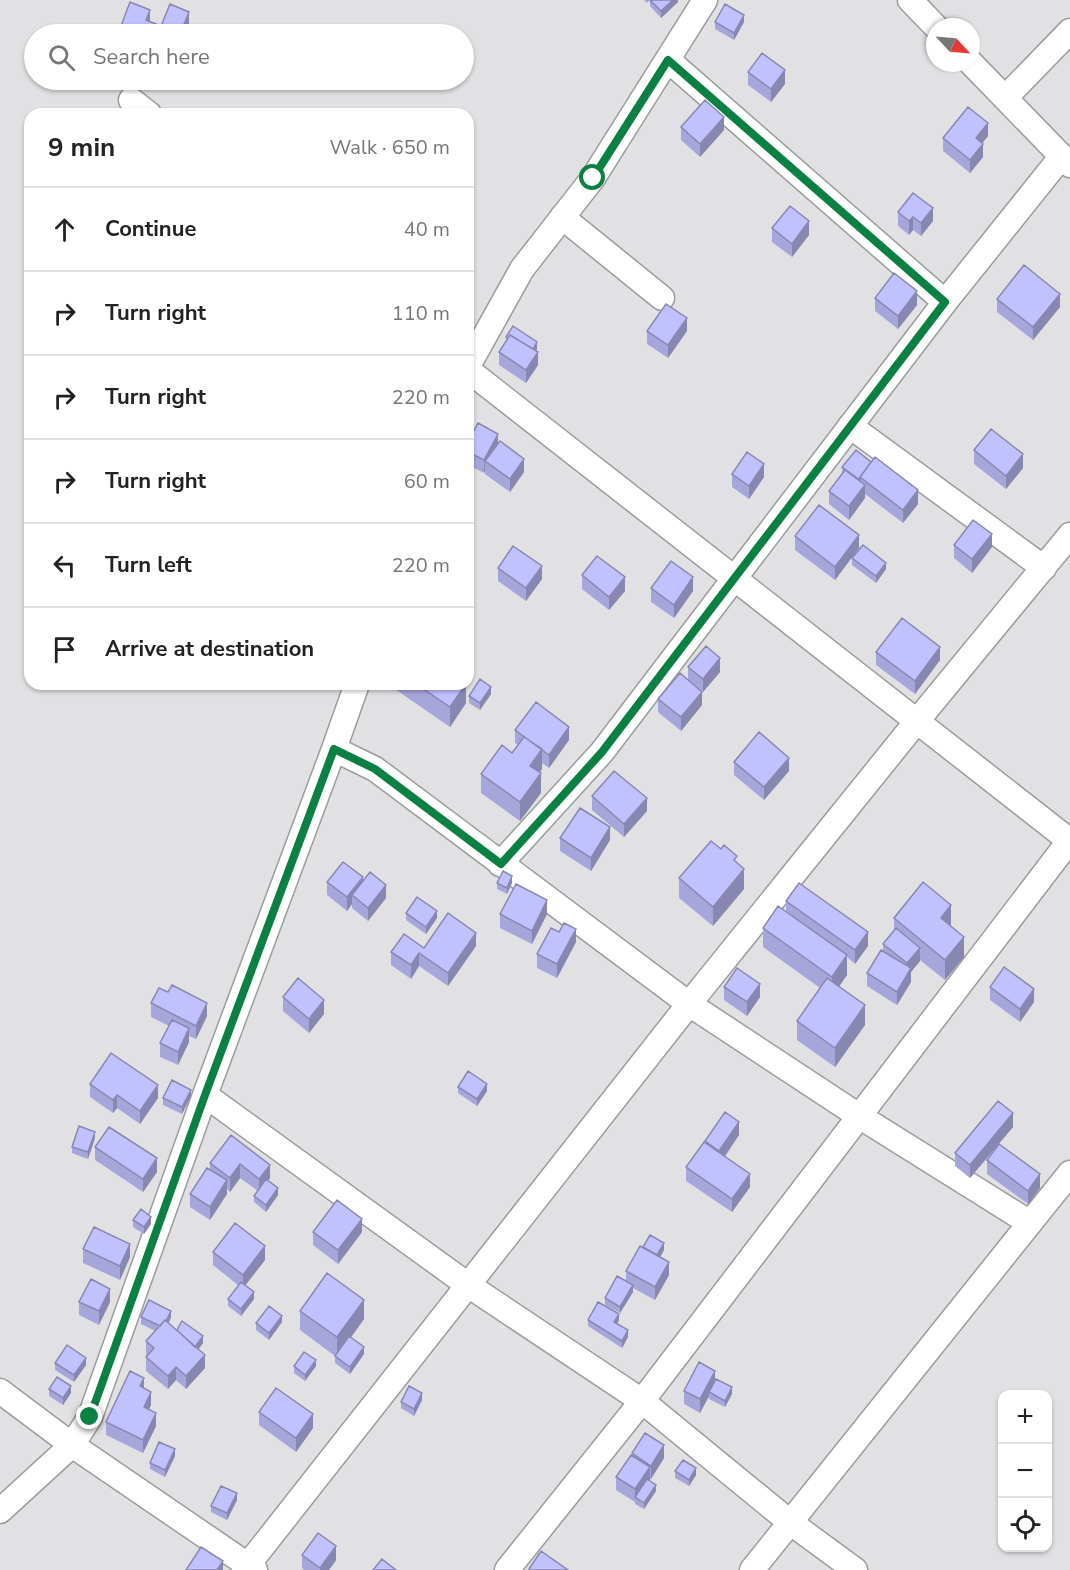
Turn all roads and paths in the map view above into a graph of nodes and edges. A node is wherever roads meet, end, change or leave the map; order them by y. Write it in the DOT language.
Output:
graph roads {
  1 [pos="705,0"];
  2 [pos="910,0"];
  3 [pos="927,18"];
  4 [pos="1070,31"];
  5 [pos="668,60"];
  6 [pos="980,72"];
  7 [pos="1005,98"];
  8 [pos="1066,160"];
  9 [pos="562,218"];
  10 [pos="662,298"];
  11 [pos="945,302"];
  12 [pos="474,357"];
  13 [pos="474,373"];
  14 [pos="850,426"];
  15 [pos="1070,535"];
  16 [pos="1044,568"];
  17 [pos="734,578"];
  18 [pos="355,690"];
  19 [pos="917,722"];
  20 [pos="334,749"];
  21 [pos="1070,841"];
  22 [pos="501,864"];
  23 [pos="689,1004"];
  24 [pos="205,1095"];
  25 [pos="859,1116"];
  26 [pos="1070,1173"];
  27 [pos="1030,1223"];
  28 [pos="468,1285"];
  29 [pos="0,1391"];
  30 [pos="642,1401"];
  31 [pos="72,1445"];
  32 [pos="0,1511"];
  33 [pos="791,1522"];
  34 [pos="249,1568"];
  35 [pos="507,1570"];
  36 [pos="752,1570"];
  37 [pos="855,1570"];
  1 -- 5 [label="street"];
  2 -- 3 [label="street"];
  4 -- 7 [label="street"];
  5 -- 9 [label="street"];
  5 -- 11 [label="street"];
  6 -- 7 [label="street"];
  7 -- 8 [label="street"];
  8 -- 11 [label="street"];
  9 -- 10 [label="street"];
  9 -- 12 [label="street"];
  11 -- 14 [label="street"];
  13 -- 17 [label="street"];
  14 -- 16 [label="street"];
  14 -- 17 [label="street"];
  15 -- 16 [label="street"];
  16 -- 19 [label="street"];
  17 -- 19 [label="street"];
  17 -- 22 [label="street"];
  18 -- 20 [label="street"];
  19 -- 21 [label="street"];
  19 -- 23 [label="street"];
  20 -- 22 [label="street"];
  20 -- 24 [label="street"];
  21 -- 25 [label="street"];
  22 -- 23 [label="street"];
  23 -- 25 [label="street"];
  23 -- 28 [label="street"];
  24 -- 28 [label="street"];
  24 -- 31 [label="street"];
  25 -- 27 [label="street"];
  25 -- 30 [label="street"];
  26 -- 27 [label="street"];
  27 -- 33 [label="street"];
  28 -- 30 [label="street"];
  28 -- 34 [label="street"];
  29 -- 31 [label="street"];
  30 -- 33 [label="street"];
  30 -- 35 [label="street"];
  31 -- 32 [label="street"];
  31 -- 34 [label="street"];
  33 -- 36 [label="street"];
  33 -- 37 [label="street"];
}
